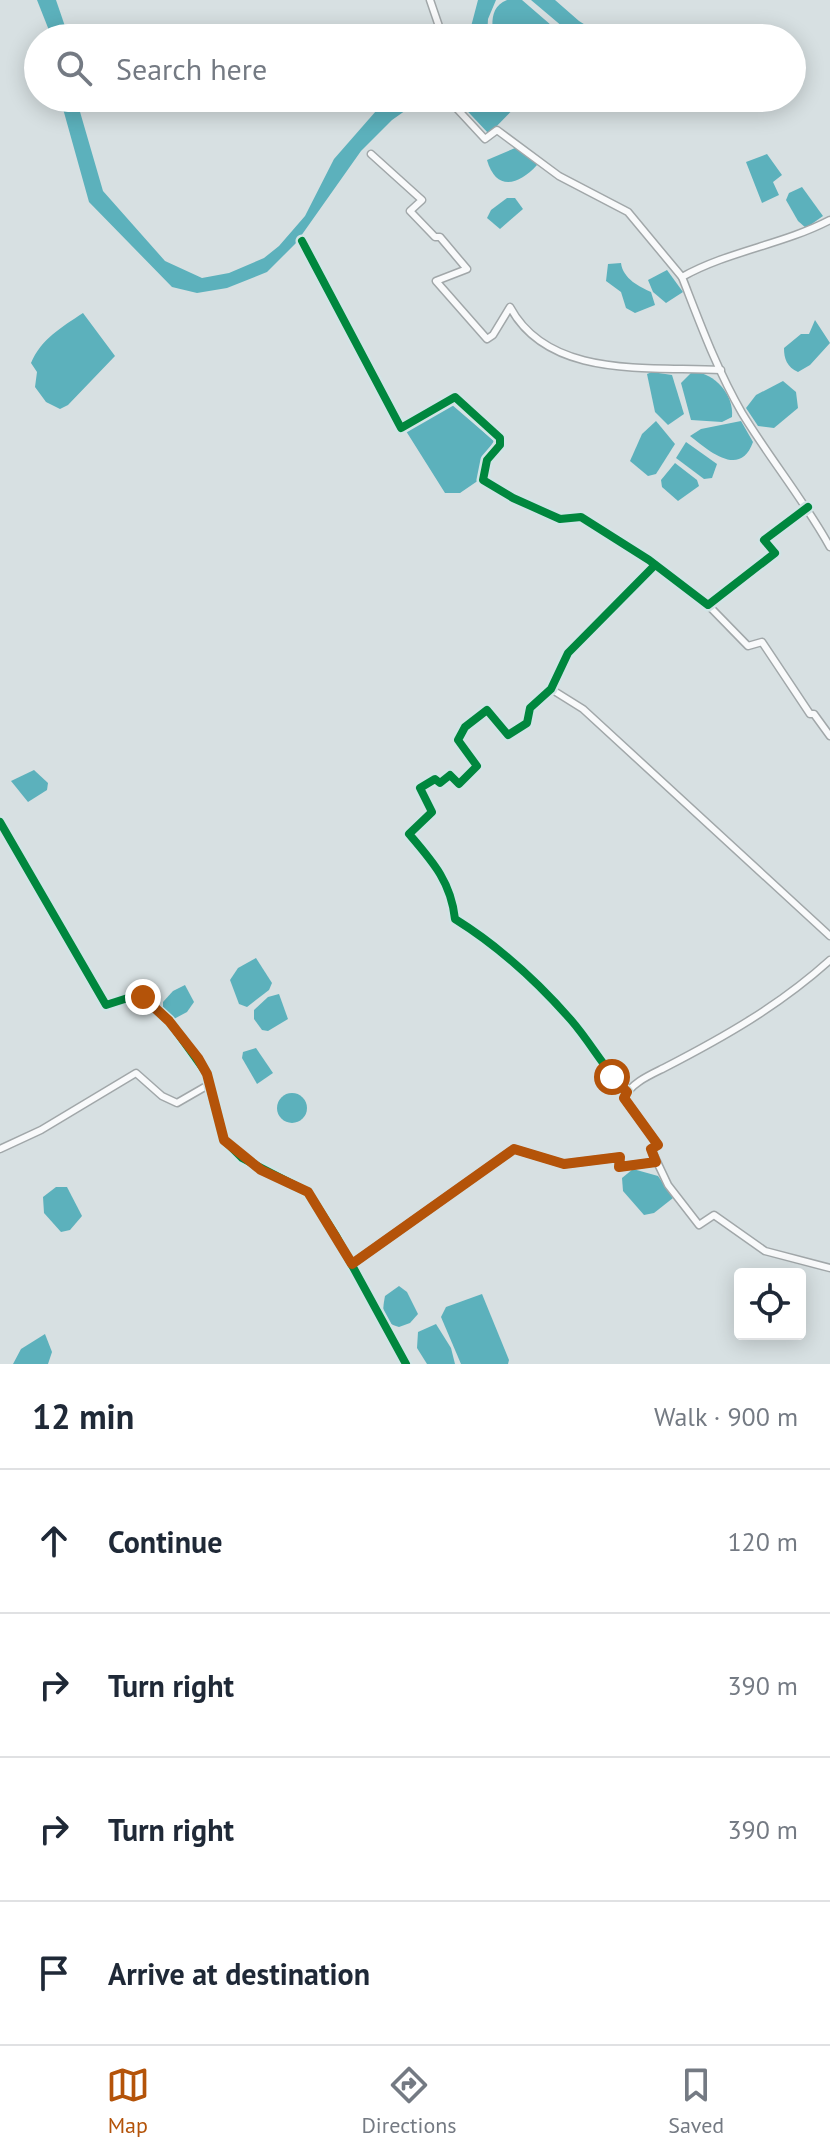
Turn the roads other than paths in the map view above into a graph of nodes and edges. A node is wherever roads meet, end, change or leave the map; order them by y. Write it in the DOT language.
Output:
graph roads {
  1 [pos="430,0"];
  2 [pos="438,24"];
  3 [pos="460,112"];
  4 [pos="371,154"];
  5 [pos="830,220"];
  6 [pos="302,241"];
  7 [pos="682,277"];
  8 [pos="721,370"];
  9 [pos="808,507"];
  10 [pos="830,547"];
  11 [pos="655,565"];
  12 [pos="708,605"];
  13 [pos="551,689"];
  14 [pos="830,736"];
  15 [pos="0,822"];
  16 [pos="830,936"];
  17 [pos="830,960"];
  18 [pos="210,1084"];
  19 [pos="627,1092"];
  20 [pos="0,1149"];
  21 [pos="656,1162"];
  22 [pos="352,1264"];
  23 [pos="830,1268"];
  24 [pos="406,1364"];
  1 -- 2 [label="street"];
  3 -- 7 [label="street"];
  4 -- 8 [label="street"];
  5 -- 7 [label="street"];
  6 -- 11 [label="street"];
  7 -- 8 [label="street"];
  8 -- 9 [label="street"];
  9 -- 10 [label="street"];
  9 -- 12 [label="street"];
  11 -- 12 [label="street"];
  11 -- 13 [label="street"];
  12 -- 14 [label="street"];
  13 -- 16 [label="street"];
  13 -- 19 [label="street"];
  15 -- 18 [label="street"];
  17 -- 19 [label="street"];
  18 -- 20 [label="street"];
  18 -- 22 [label="street"];
  19 -- 21 [label="street"];
  21 -- 22 [label="street"];
  21 -- 23 [label="street"];
  22 -- 24 [label="street"];
}
